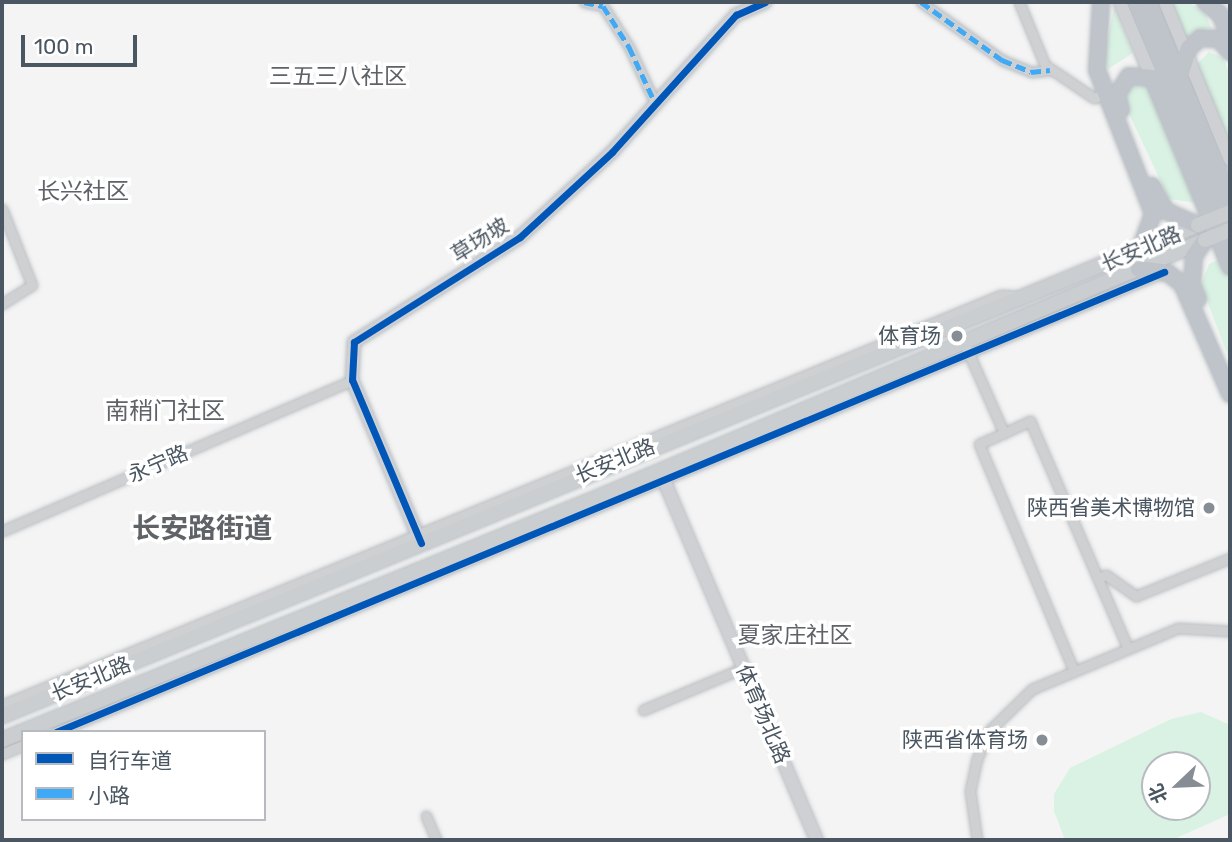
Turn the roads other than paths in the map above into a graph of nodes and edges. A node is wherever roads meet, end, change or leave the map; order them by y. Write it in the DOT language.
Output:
graph roads {
  1 [pos="584,2"];
  2 [pos="765,2"];
  3 [pos="921,2"];
  4 [pos="1019,2"];
  5 [pos="1101,2"];
  6 [pos="1120,2"];
  7 [pos="1136,2"];
  8 [pos="1148,2"];
  9 [pos="1156,2"];
  10 [pos="1165,2"];
  11 [pos="1205,2"];
  12 [pos="1217,8"];
  13 [pos="1230,36"];
  14 [pos="1230,52"];
  15 [pos="1183,66"];
  16 [pos="1050,70"];
  17 [pos="1152,78"];
  18 [pos="1107,93"];
  19 [pos="1177,100"];
  20 [pos="656,105"];
  21 [pos="1230,160"];
  22 [pos="1230,198"];
  23 [pos="2,209"];
  24 [pos="1230,212"];
  25 [pos="1230,230"];
  26 [pos="1202,233"];
  27 [pos="1140,249"];
  28 [pos="1230,267"];
  29 [pos="1139,269"];
  30 [pos="1164,272"];
  31 [pos="2,304"];
  32 [pos="966,348"];
  33 [pos="1230,376"];
  34 [pos="352,380"];
  35 [pos="1230,394"];
  36 [pos="1004,433"];
  37 [pos="662,476"];
  38 [pos="2,531"];
  39 [pos="419,538"];
  40 [pos="1230,558"];
  41 [pos="1098,578"];
  42 [pos="1230,631"];
  43 [pos="1127,646"];
  44 [pos="743,668"];
  45 [pos="1074,671"];
  46 [pos="2,705"];
  47 [pos="643,710"];
  48 [pos="2,716"];
  49 [pos="27,730"];
  50 [pos="60,730"];
  51 [pos="21,732"];
  52 [pos="2,740"];
  53 [pos="21,747"];
  54 [pos="2,754"];
  55 [pos="426,816"];
  56 [pos="436,840"];
  57 [pos="817,840"];
  58 [pos="976,840"];
  1 -- 20 [label="street"];
  2 -- 20 [label="street, 草场坡"];
  3 -- 16 [label="street"];
  4 -- 16 [label="street"];
  5 -- 18 [label="highway"];
  6 -- 17 [label="street"];
  7 -- 19 [label="highway"];
  8 -- 15 [label="highway"];
  9 -- 15 [label="highway"];
  10 -- 15 [label="street"];
  11 -- 12 [label="highway"];
  12 -- 13 [label="highway"];
  14 -- 15 [label="highway"];
  15 -- 21 [label="street"];
  15 -- 22 [label="highway"];
  16 -- 18 [label="street"];
  17 -- 19 [label="highway"];
  17 -- 26 [label="highway"];
  17 -- 28 [label="highway"];
  18 -- 27 [label="highway"];
  19 -- 25 [label="highway"];
  20 -- 34 [label="street, 草场坡"];
  23 -- 31 [label="street"];
  24 -- 26 [label="main road, 长安北路, bridge"];
  25 -- 26 [label="main road, 长安北路, bridge"];
  26 -- 27 [label="main road, 长安北路"];
  26 -- 29 [label="main road, 长安北路"];
  26 -- 33 [label="highway"];
  27 -- 39 [label="main road, 长安北路"];
  29 -- 30 [label="highway"];
  29 -- 32 [label="main road, 长安北路"];
  30 -- 32 [label="street"];
  30 -- 35 [label="highway"];
  32 -- 36 [label="street"];
  32 -- 37 [label="main road, 长安北路"];
  34 -- 38 [label="street, 永宁路"];
  34 -- 39 [label="street, 草场坡"];
  36 -- 41 [label="street"];
  36 -- 45 [label="street"];
  37 -- 44 [label="street, 体育场北路"];
  37 -- 49 [label="main road, 长安北路"];
  37 -- 50 [label="street"];
  39 -- 46 [label="street"];
  39 -- 48 [label="main road, 长安北路"];
  40 -- 41 [label="street"];
  41 -- 43 [label="street"];
  42 -- 43 [label="street"];
  43 -- 45 [label="street"];
  44 -- 47 [label="street"];
  44 -- 57 [label="street, 体育场北路"];
  45 -- 58 [label="street"];
  51 -- 52 [label="main road, 长安北路"];
  53 -- 54 [label="street"];
  55 -- 56 [label="street"];
}
